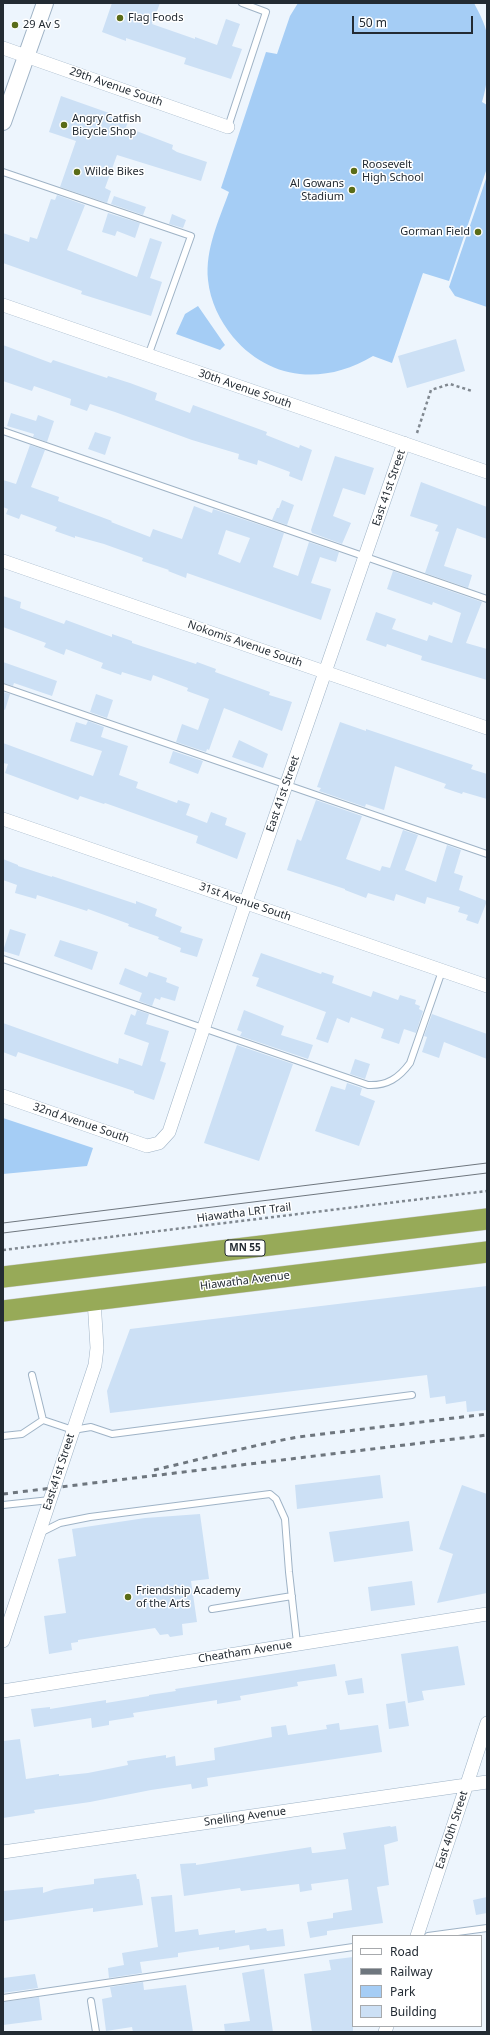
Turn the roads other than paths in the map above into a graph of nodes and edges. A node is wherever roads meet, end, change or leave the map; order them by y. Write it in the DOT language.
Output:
graph roads {
  1 [pos="45,3"];
  2 [pos="242,3"];
  3 [pos="3,48"];
  4 [pos="27,56"];
  5 [pos="3,122"];
  6 [pos="228,127"];
  7 [pos="3,172"];
  8 [pos="3,305"];
  9 [pos="148,356"];
  10 [pos="3,431"];
  11 [pos="408,445"];
  12 [pos="487,472"];
  13 [pos="365,558"];
  14 [pos="3,561"];
  15 [pos="487,599"];
  16 [pos="325,672"];
  17 [pos="3,688"];
  18 [pos="487,728"];
  19 [pos="286,785"];
  20 [pos="3,819"];
  21 [pos="487,854"];
  22 [pos="246,902"];
  23 [pos="3,959"];
  24 [pos="442,971"];
  25 [pos="487,986"];
  26 [pos="204,1027"];
  27 [pos="3,1096"];
  28 [pos="159,1143"];
  29 [pos="487,1219"];
  30 [pos="487,1252"];
  31 [pos="3,1277"];
  32 [pos="94,1300"];
  33 [pos="3,1311"];
  34 [pos="32,1375"];
  35 [pos="412,1396"];
  36 [pos="43,1420"];
  37 [pos="73,1430"];
  38 [pos="3,1436"];
  39 [pos="50,1500"];
  40 [pos="3,1505"];
  41 [pos="39,1533"];
  42 [pos="292,1596"];
  43 [pos="212,1609"];
  44 [pos="487,1614"];
  45 [pos="3,1640"];
  46 [pos="297,1644"];
  47 [pos="3,1691"];
  48 [pos="487,1723"];
  49 [pos="487,1782"];
  50 [pos="467,1785"];
  51 [pos="3,1852"];
  52 [pos="487,1928"];
  53 [pos="417,1935"];
  54 [pos="435,1935"];
  55 [pos="352,1947"];
  56 [pos="3,1998"];
  57 [pos="91,2001"];
  58 [pos="96,2032"];
  1 -- 4 [label="street"];
  2 -- 6 [label="lane"];
  3 -- 4 [label="street, 29th Avenue South"];
  4 -- 5 [label="street"];
  4 -- 6 [label="street, 29th Avenue South"];
  7 -- 9 [label="lane"];
  8 -- 9 [label="street, 30th Avenue South"];
  9 -- 11 [label="street, 30th Avenue South"];
  10 -- 13 [label="lane"];
  11 -- 12 [label="street, 30th Avenue South"];
  11 -- 13 [label="street, East 41st Street"];
  13 -- 15 [label="lane"];
  13 -- 16 [label="street, East 41st Street"];
  14 -- 16 [label="street, Nokomis Avenue South"];
  16 -- 18 [label="street, Nokomis Avenue South"];
  16 -- 19 [label="street, East 41st Street"];
  17 -- 19 [label="lane"];
  19 -- 21 [label="lane"];
  19 -- 22 [label="street, East 41st Street"];
  20 -- 22 [label="street, 31st Avenue South"];
  22 -- 24 [label="street, 31st Avenue South"];
  22 -- 26 [label="street, East 41st Street"];
  23 -- 26 [label="lane"];
  24 -- 25 [label="street, 31st Avenue South"];
  24 -- 26 [label="lane"];
  26 -- 28 [label="street, East 41st Street"];
  27 -- 28 [label="street, 32nd Avenue South"];
  29 -- 31 [label="highway, MN 55"];
  30 -- 32 [label="highway, Hiawatha Avenue"];
  32 -- 33 [label="highway, Hiawatha Avenue"];
  32 -- 37 [label="street, East 41st Street"];
  34 -- 36 [label="lane"];
  35 -- 37 [label="lane"];
  36 -- 37 [label="lane"];
  36 -- 38 [label="lane"];
  37 -- 39 [label="street, East 41st Street"];
  39 -- 40 [label="lane"];
  39 -- 41 [label="street, East 41st Street"];
  41 -- 42 [label="lane"];
  41 -- 45 [label="street, East 41st Street"];
  42 -- 43 [label="lane"];
  42 -- 46 [label="lane"];
  44 -- 46 [label="street, Cheatham Avenue"];
  46 -- 47 [label="street, Cheatham Avenue"];
  48 -- 50 [label="street, East 40th Street"];
  49 -- 50 [label="street, Snelling Avenue"];
  50 -- 51 [label="street, Snelling Avenue"];
  50 -- 53 [label="street, East 40th Street"];
  52 -- 54 [label="lane"];
  55 -- 56 [label="lane"];
  57 -- 58 [label="lane"];
}
